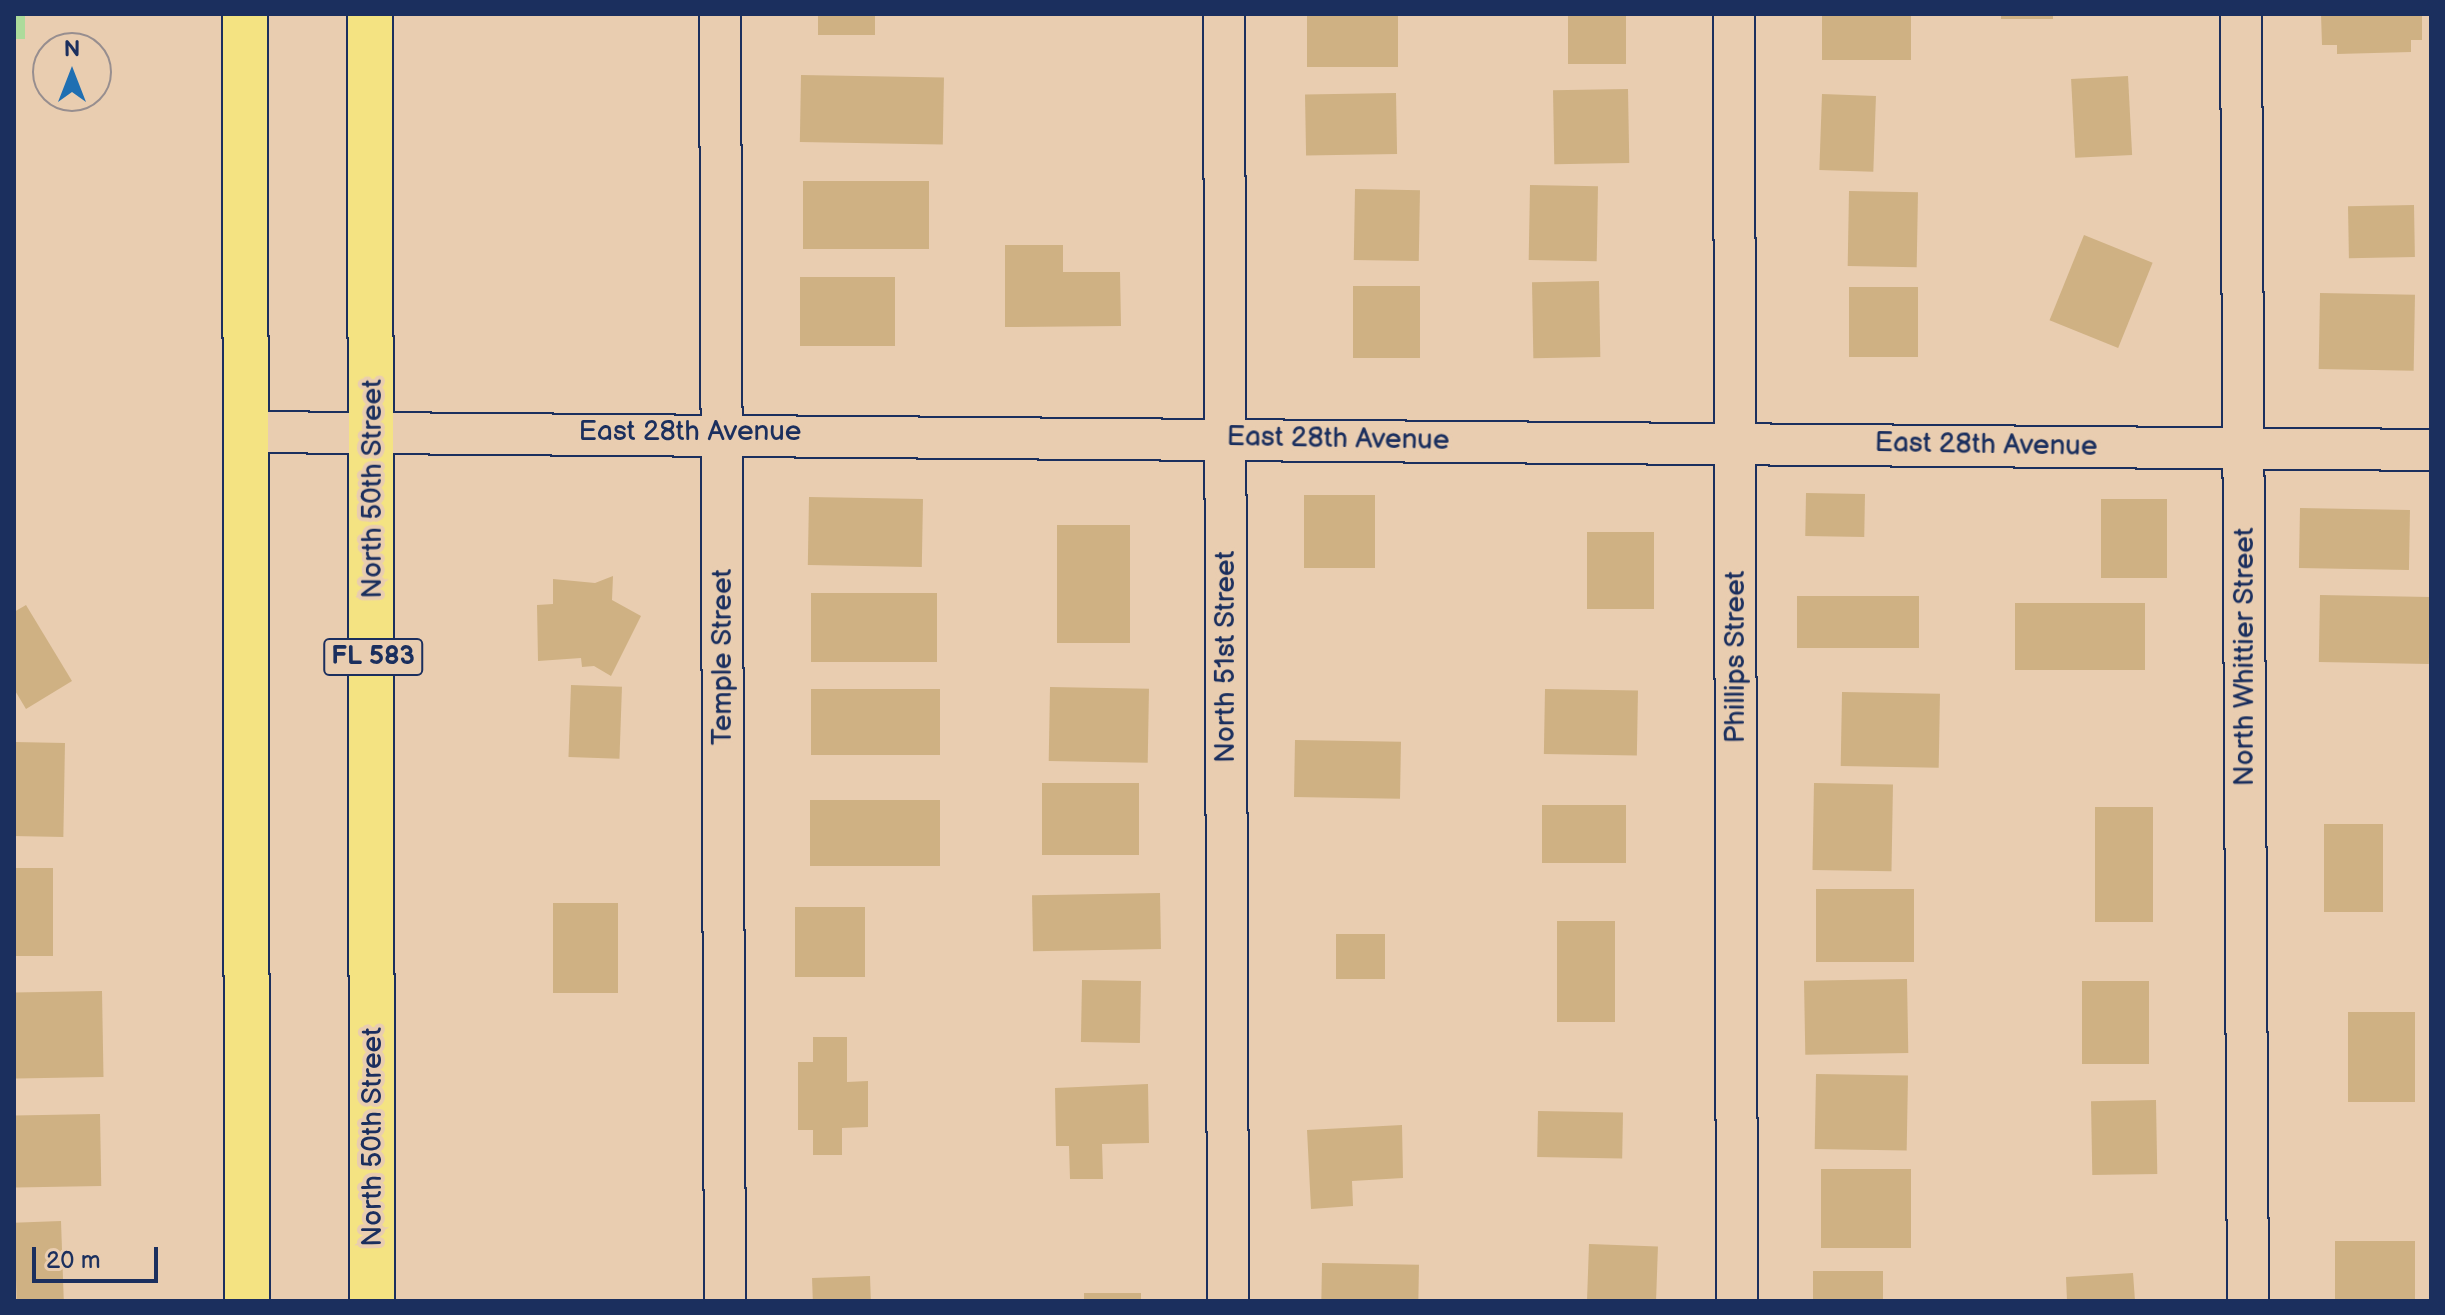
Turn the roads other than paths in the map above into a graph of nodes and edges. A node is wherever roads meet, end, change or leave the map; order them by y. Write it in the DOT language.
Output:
graph roads {
  1 [pos="245,14"];
  2 [pos="370,14"];
  3 [pos="720,14"];
  4 [pos="1224,14"];
  5 [pos="1734,14"];
  6 [pos="2241,14"];
  7 [pos="373,431"];
  8 [pos="246,432"];
  9 [pos="722,432"];
  10 [pos="1226,437"];
  11 [pos="1736,443"];
  12 [pos="2244,448"];
  13 [pos="2431,450"];
  14 [pos="247,1301"];
  15 [pos="372,1301"];
  16 [pos="725,1301"];
  17 [pos="1228,1301"];
  18 [pos="1737,1301"];
  19 [pos="2248,1301"];
  1 -- 8 [label="main road"];
  2 -- 7 [label="main road, North 50th Street / FL 583"];
  3 -- 9 [label="street, Temple Street"];
  4 -- 10 [label="street, North 51st Street"];
  5 -- 11 [label="street, Phillips Street"];
  6 -- 12 [label="street, North Whittier Street"];
  7 -- 8 [label="street, East 28th Avenue"];
  7 -- 9 [label="street, East 28th Avenue"];
  7 -- 15 [label="main road, North 50th Street / FL 583"];
  8 -- 14 [label="main road"];
  9 -- 10 [label="street, East 28th Avenue"];
  9 -- 16 [label="street, Temple Street"];
  10 -- 11 [label="street, East 28th Avenue"];
  10 -- 17 [label="street, North 51st Street"];
  11 -- 12 [label="street, East 28th Avenue"];
  11 -- 18 [label="street, Phillips Street"];
  12 -- 13 [label="street, East 28th Avenue"];
  12 -- 19 [label="street, North Whittier Street"];
}
